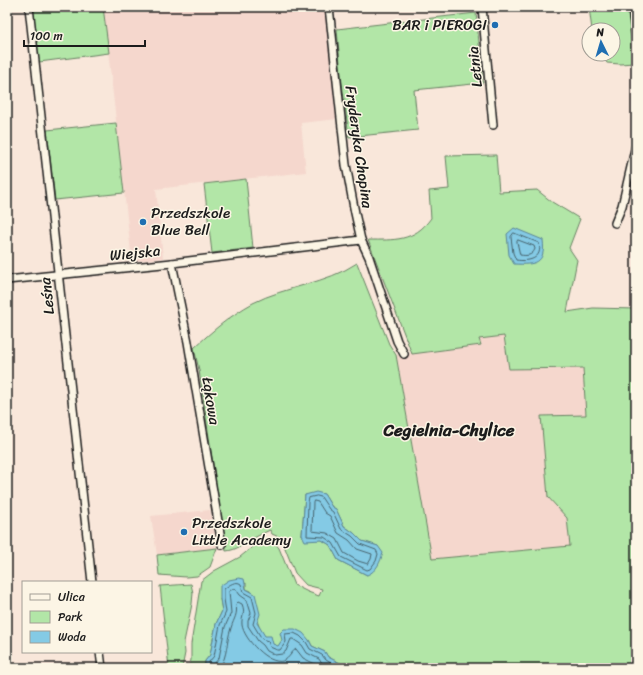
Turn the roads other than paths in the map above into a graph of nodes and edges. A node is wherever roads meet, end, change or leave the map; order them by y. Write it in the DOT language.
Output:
graph roads {
  1 [pos="29,7"];
  2 [pos="330,7"];
  3 [pos="482,7"];
  4 [pos="632,7"];
  5 [pos="636,36"];
  6 [pos="493,125"];
  7 [pos="636,145"];
  8 [pos="616,223"];
  9 [pos="361,240"];
  10 [pos="172,263"];
  11 [pos="58,274"];
  12 [pos="7,280"];
  13 [pos="404,354"];
  14 [pos="222,545"];
  15 [pos="92,581"];
  16 [pos="100,653"];
  17 [pos="102,668"];
  1 -- 11 [label="street, Leśna"];
  2 -- 9 [label="street, Fryderyka Chopina"];
  3 -- 6 [label="street, Letnia"];
  4 -- 5 [label="street"];
  7 -- 8 [label="street"];
  9 -- 10 [label="street, Wiejska"];
  9 -- 13 [label="street, Fryderyka Chopina"];
  10 -- 11 [label="street, Wiejska"];
  10 -- 14 [label="street, Łąkowa"];
  11 -- 12 [label="street, Wiejska"];
  11 -- 15 [label="street, Leśna"];
  16 -- 17 [label="street"];
}
